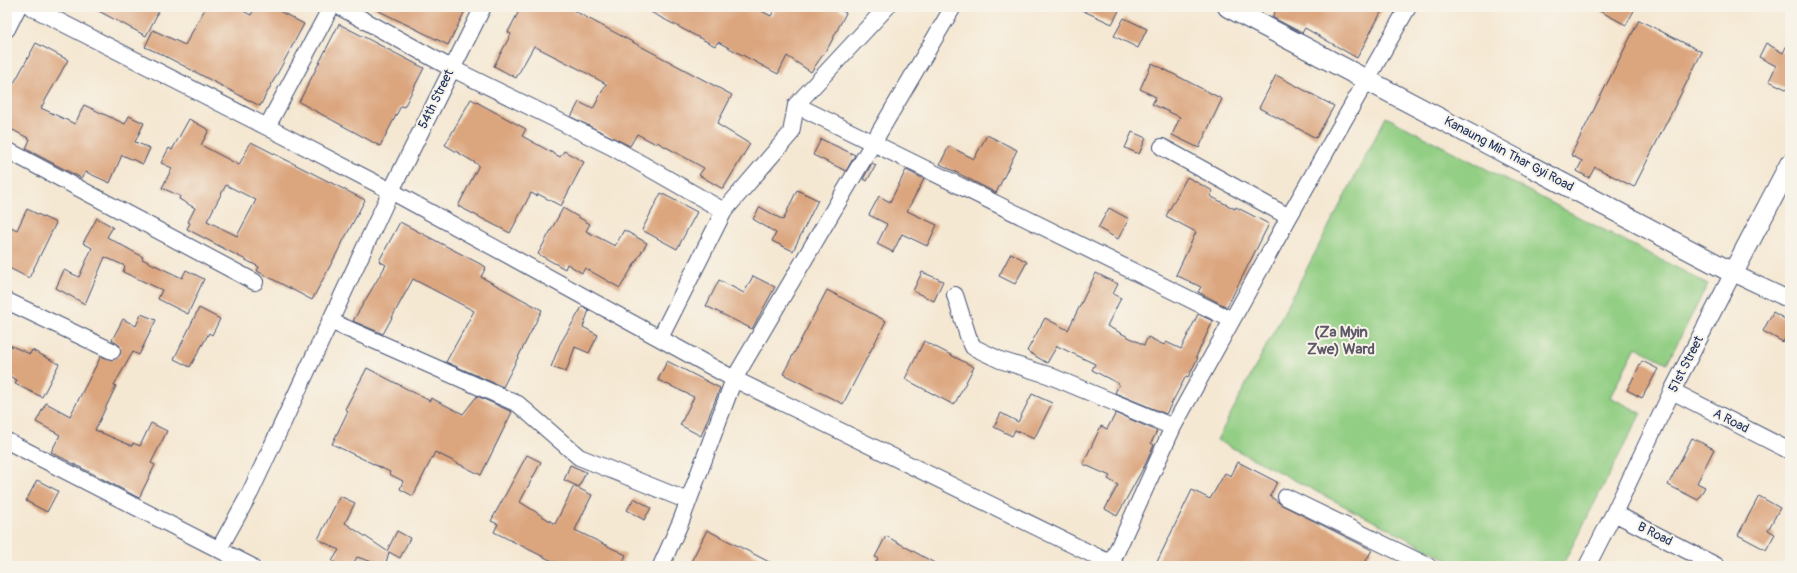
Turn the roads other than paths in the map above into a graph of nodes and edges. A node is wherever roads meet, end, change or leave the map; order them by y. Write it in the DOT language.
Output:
graph roads {
  1 [pos="18,7"];
  2 [pos="31,7"];
  3 [pos="331,7"];
  4 [pos="340,7"];
  5 [pos="483,7"];
  6 [pos="886,7"];
  7 [pos="953,7"];
  8 [pos="1228,7"];
  9 [pos="1408,7"];
  10 [pos="7,29"];
  11 [pos="451,68"];
  12 [pos="1366,78"];
  13 [pos="796,105"];
  14 [pos="267,127"];
  15 [pos="873,143"];
  16 [pos="1162,147"];
  17 [pos="7,150"];
  18 [pos="1790,164"];
  19 [pos="390,191"];
  20 [pos="724,210"];
  21 [pos="1289,217"];
  22 [pos="1733,273"];
  23 [pos="256,282"];
  24 [pos="955,295"];
  25 [pos="1790,300"];
  26 [pos="7,302"];
  27 [pos="1232,320"];
  28 [pos="330,322"];
  29 [pos="660,338"];
  30 [pos="112,351"];
  31 [pos="734,379"];
  32 [pos="1672,391"];
  33 [pos="1173,427"];
  34 [pos="7,441"];
  35 [pos="1790,451"];
  36 [pos="1286,497"];
  37 [pos="688,501"];
  38 [pos="1614,513"];
  39 [pos="219,548"];
  40 [pos="1113,565"];
  41 [pos="251,566"];
  42 [pos="661,566"];
  43 [pos="1428,566"];
  44 [pos="1587,566"];
  45 [pos="1717,566"];
  1 -- 10 [label="street"];
  2 -- 14 [label="street"];
  3 -- 14 [label="street"];
  4 -- 11 [label="street"];
  5 -- 11 [label="street, 54th Street"];
  6 -- 13 [label="street"];
  7 -- 15 [label="street"];
  8 -- 12 [label="street, Kanaung Min Thar Gyi Road"];
  9 -- 12 [label="street"];
  11 -- 19 [label="street, 54th Street"];
  11 -- 20 [label="street"];
  12 -- 21 [label="street"];
  12 -- 22 [label="street, Kanaung Min Thar Gyi Road"];
  13 -- 15 [label="street"];
  13 -- 20 [label="street"];
  14 -- 19 [label="street"];
  15 -- 27 [label="street"];
  15 -- 31 [label="street"];
  16 -- 21 [label="street"];
  17 -- 23 [label="street"];
  18 -- 22 [label="street, 51st Street"];
  19 -- 28 [label="street, 54th Street"];
  19 -- 29 [label="street"];
  20 -- 29 [label="street"];
  21 -- 27 [label="street"];
  22 -- 25 [label="street, Kanaung Min Thar Gyi Road"];
  22 -- 32 [label="street, 51st Street"];
  24 -- 33 [label="street"];
  26 -- 30 [label="street"];
  27 -- 33 [label="street"];
  28 -- 37 [label="street"];
  28 -- 39 [label="street, 54th Street"];
  29 -- 31 [label="street"];
  31 -- 37 [label="street"];
  31 -- 40 [label="street"];
  32 -- 35 [label="street, A Road"];
  32 -- 38 [label="street, 51st Street"];
  33 -- 40 [label="street"];
  34 -- 39 [label="street"];
  36 -- 43 [label="street"];
  37 -- 42 [label="street"];
  38 -- 44 [label="street, 51st Street"];
  38 -- 45 [label="street, B Road"];
  39 -- 41 [label="street"];
}
